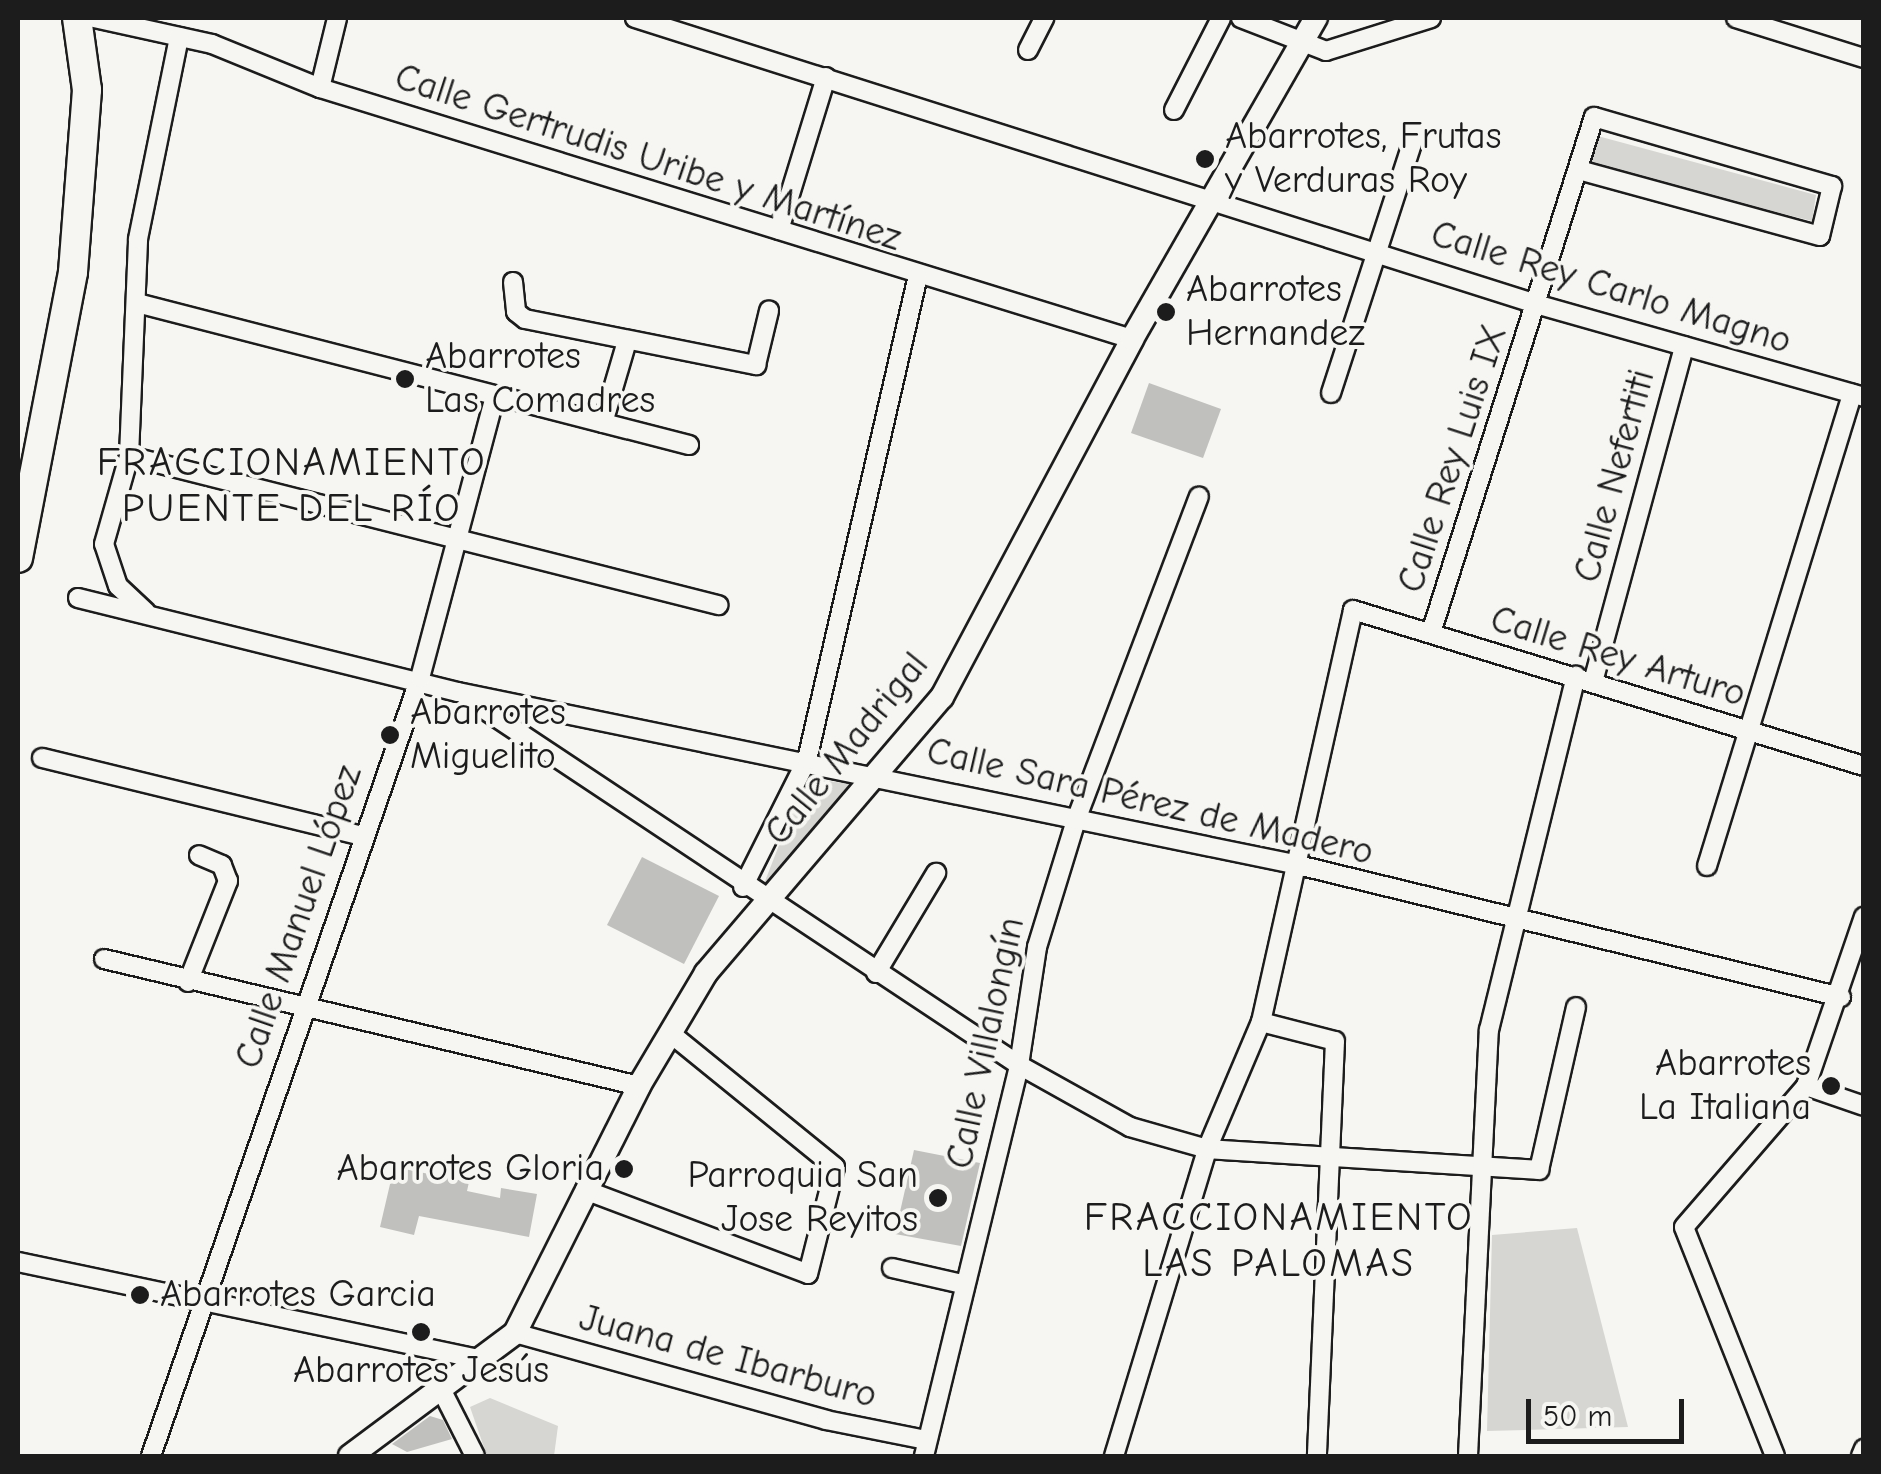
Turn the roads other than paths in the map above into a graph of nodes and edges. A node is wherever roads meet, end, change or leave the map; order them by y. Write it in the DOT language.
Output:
graph roads {
  1 [pos="77,18"];
  2 [pos="94,18"];
  3 [pos="337,18"];
  4 [pos="634,18"];
  5 [pos="1044,18"];
  6 [pos="1220,18"];
  7 [pos="1241,18"];
  8 [pos="1316,18"];
  9 [pos="1431,18"];
  10 [pos="1736,18"];
  11 [pos="1780,25"];
  12 [pos="178,36"];
  13 [pos="1302,46"];
  14 [pos="1028,50"];
  15 [pos="1864,58"];
  16 [pos="826,77"];
  17 [pos="320,88"];
  18 [pos="1174,110"];
  19 [pos="1414,134"];
  20 [pos="1578,170"];
  21 [pos="1216,198"];
  22 [pos="779,230"];
  23 [pos="1376,250"];
  24 [pos="918,277"];
  25 [pos="513,282"];
  26 [pos="137,303"];
  27 [pos="1536,304"];
  28 [pos="769,311"];
  29 [pos="1132,339"];
  30 [pos="627,341"];
  31 [pos="1684,346"];
  32 [pos="1330,394"];
  33 [pos="1858,395"];
  34 [pos="494,396"];
  35 [pos="603,423"];
  36 [pos="689,445"];
  37 [pos="129,456"];
  38 [pos="1199,498"];
  39 [pos="458,537"];
  40 [pos="18,558"];
  41 [pos="78,598"];
  42 [pos="718,605"];
  43 [pos="150,616"];
  44 [pos="1432,633"];
  45 [pos="420,678"];
  46 [pos="1585,679"];
  47 [pos="458,692"];
  48 [pos="1748,732"];
  49 [pos="42,758"];
  50 [pos="808,760"];
  51 [pos="1864,766"];
  52 [pos="880,773"];
  53 [pos="1076,820"];
  54 [pos="360,836"];
  55 [pos="199,855"];
  56 [pos="1294,864"];
  57 [pos="1707,866"];
  58 [pos="936,873"];
  59 [pos="743,887"];
  60 [pos="768,903"];
  61 [pos="1864,917"];
  62 [pos="1514,923"];
  63 [pos="104,959"];
  64 [pos="876,973"];
  65 [pos="188,982"];
  66 [pos="1841,997"];
  67 [pos="1576,1007"];
  68 [pos="300,1009"];
  69 [pos="1260,1022"];
  70 [pos="670,1034"];
  71 [pos="1019,1065"];
  72 [pos="638,1086"];
  73 [pos="1806,1086"];
  74 [pos="1864,1106"];
  75 [pos="1206,1148"];
  76 [pos="1334,1156"];
  77 [pos="1487,1172"];
  78 [pos="585,1190"];
  79 [pos="18,1262"];
  80 [pos="892,1268"];
  81 [pos="962,1284"];
  82 [pos="200,1296"];
  83 [pos="515,1333"];
  84 [pos="483,1360"];
  85 [pos="440,1387"];
  86 [pos="928,1452"];
  87 [pos="151,1456"];
  88 [pos="350,1456"];
  89 [pos="475,1456"];
  90 [pos="1114,1456"];
  91 [pos="1318,1456"];
  92 [pos="1468,1456"];
  93 [pos="1775,1456"];
  1 -- 40 [label="main road"];
  2 -- 12 [label="street, Calle Gertrudis Uribe y Martínez"];
  3 -- 17 [label="street"];
  4 -- 16 [label="street, Calle Rey Carlo Magno"];
  5 -- 14 [label="street"];
  6 -- 18 [label="street"];
  7 -- 13 [label="street"];
  8 -- 13 [label="street, Calle Madrigal"];
  9 -- 13 [label="street"];
  10 -- 11 [label="street"];
  11 -- 15 [label="street"];
  12 -- 17 [label="street, Calle Gertrudis Uribe y Martínez"];
  12 -- 26 [label="street"];
  13 -- 21 [label="street, Calle Madrigal"];
  16 -- 21 [label="street, Calle Rey Carlo Magno"];
  16 -- 22 [label="street"];
  17 -- 22 [label="street, Calle Gertrudis Uribe y Martínez"];
  19 -- 23 [label="street"];
  20 -- 20 [label="street, Calle Rey Luis IX"];
  20 -- 27 [label="street, Calle Rey Luis IX"];
  21 -- 23 [label="street, Calle Rey Carlo Magno"];
  21 -- 29 [label="street, Calle Madrigal"];
  22 -- 24 [label="street, Calle Gertrudis Uribe y Martínez"];
  23 -- 27 [label="street, Calle Rey Carlo Magno"];
  23 -- 32 [label="street"];
  24 -- 29 [label="street, Calle Gertrudis Uribe y Martínez"];
  24 -- 50 [label="street"];
  25 -- 30 [label="street"];
  26 -- 34 [label="street"];
  26 -- 37 [label="street"];
  27 -- 31 [label="street, Calle Rey Carlo Magno"];
  27 -- 44 [label="street, Calle Rey Luis IX"];
  28 -- 30 [label="street"];
  29 -- 52 [label="street, Calle Madrigal"];
  30 -- 35 [label="street"];
  31 -- 33 [label="street, Calle Rey Carlo Magno"];
  31 -- 46 [label="street, Calle Nefertiti"];
  33 -- 48 [label="street"];
  34 -- 35 [label="street"];
  34 -- 39 [label="street, Calle Manuel López"];
  35 -- 36 [label="street"];
  37 -- 39 [label="street"];
  37 -- 43 [label="street"];
  38 -- 53 [label="street, Calle Villalongín"];
  39 -- 42 [label="street"];
  39 -- 45 [label="street, Calle Manuel López"];
  41 -- 43 [label="street, Calle Sara Pérez de Madero"];
  43 -- 45 [label="street, Calle Sara Pérez de Madero"];
  44 -- 46 [label="street, Calle Rey Arturo"];
  44 -- 56 [label="street, Calle Rey Arturo"];
  45 -- 47 [label="street, Calle Sara Pérez de Madero"];
  45 -- 54 [label="street, Calle Manuel López"];
  46 -- 48 [label="street, Calle Rey Arturo"];
  46 -- 62 [label="street, Calle Nefertiti"];
  47 -- 50 [label="street, Calle Sara Pérez de Madero"];
  47 -- 59 [label="street"];
  48 -- 51 [label="street, Calle Rey Arturo"];
  48 -- 57 [label="street"];
  49 -- 54 [label="street"];
  50 -- 52 [label="street, Calle Sara Pérez de Madero"];
  50 -- 59 [label="street"];
  52 -- 53 [label="street, Calle Sara Pérez de Madero"];
  52 -- 60 [label="street, Calle Madrigal"];
  53 -- 56 [label="street, Calle Sara Pérez de Madero"];
  53 -- 71 [label="street, Calle Villalongín"];
  54 -- 68 [label="street, Calle Manuel López"];
  55 -- 65 [label="street"];
  56 -- 62 [label="street, Calle Sara Pérez de Madero"];
  56 -- 69 [label="street"];
  58 -- 64 [label="street"];
  59 -- 60 [label="street"];
  60 -- 64 [label="street"];
  60 -- 70 [label="street, Calle Madrigal"];
  61 -- 66 [label="street"];
  62 -- 66 [label="street, Calle Sara Pérez de Madero"];
  62 -- 77 [label="street, Calle Nefertiti"];
  63 -- 65 [label="street"];
  64 -- 71 [label="street"];
  65 -- 68 [label="street"];
  66 -- 73 [label="street"];
  67 -- 77 [label="street"];
  68 -- 72 [label="street"];
  68 -- 82 [label="street, Calle Manuel López"];
  69 -- 75 [label="street"];
  69 -- 76 [label="street"];
  70 -- 72 [label="street, Calle Madrigal"];
  70 -- 78 [label="street"];
  71 -- 75 [label="street"];
  71 -- 81 [label="street, Calle Villalongín"];
  72 -- 78 [label="street, Calle Madrigal"];
  73 -- 74 [label="street"];
  73 -- 93 [label="street"];
  75 -- 76 [label="street"];
  75 -- 90 [label="street"];
  76 -- 77 [label="street"];
  76 -- 91 [label="street"];
  77 -- 92 [label="street, Calle Nefertiti"];
  78 -- 83 [label="street, Calle Madrigal"];
  79 -- 82 [label="street"];
  80 -- 81 [label="street"];
  81 -- 86 [label="street, Calle Villalongín"];
  82 -- 84 [label="street"];
  82 -- 87 [label="street, Calle Manuel López"];
  83 -- 84 [label="street, Calle Madrigal"];
  83 -- 86 [label="street, Juana de Ibarburo"];
  84 -- 85 [label="street, Calle Madrigal"];
  85 -- 88 [label="street, Calle Madrigal"];
  85 -- 89 [label="street"];
}
